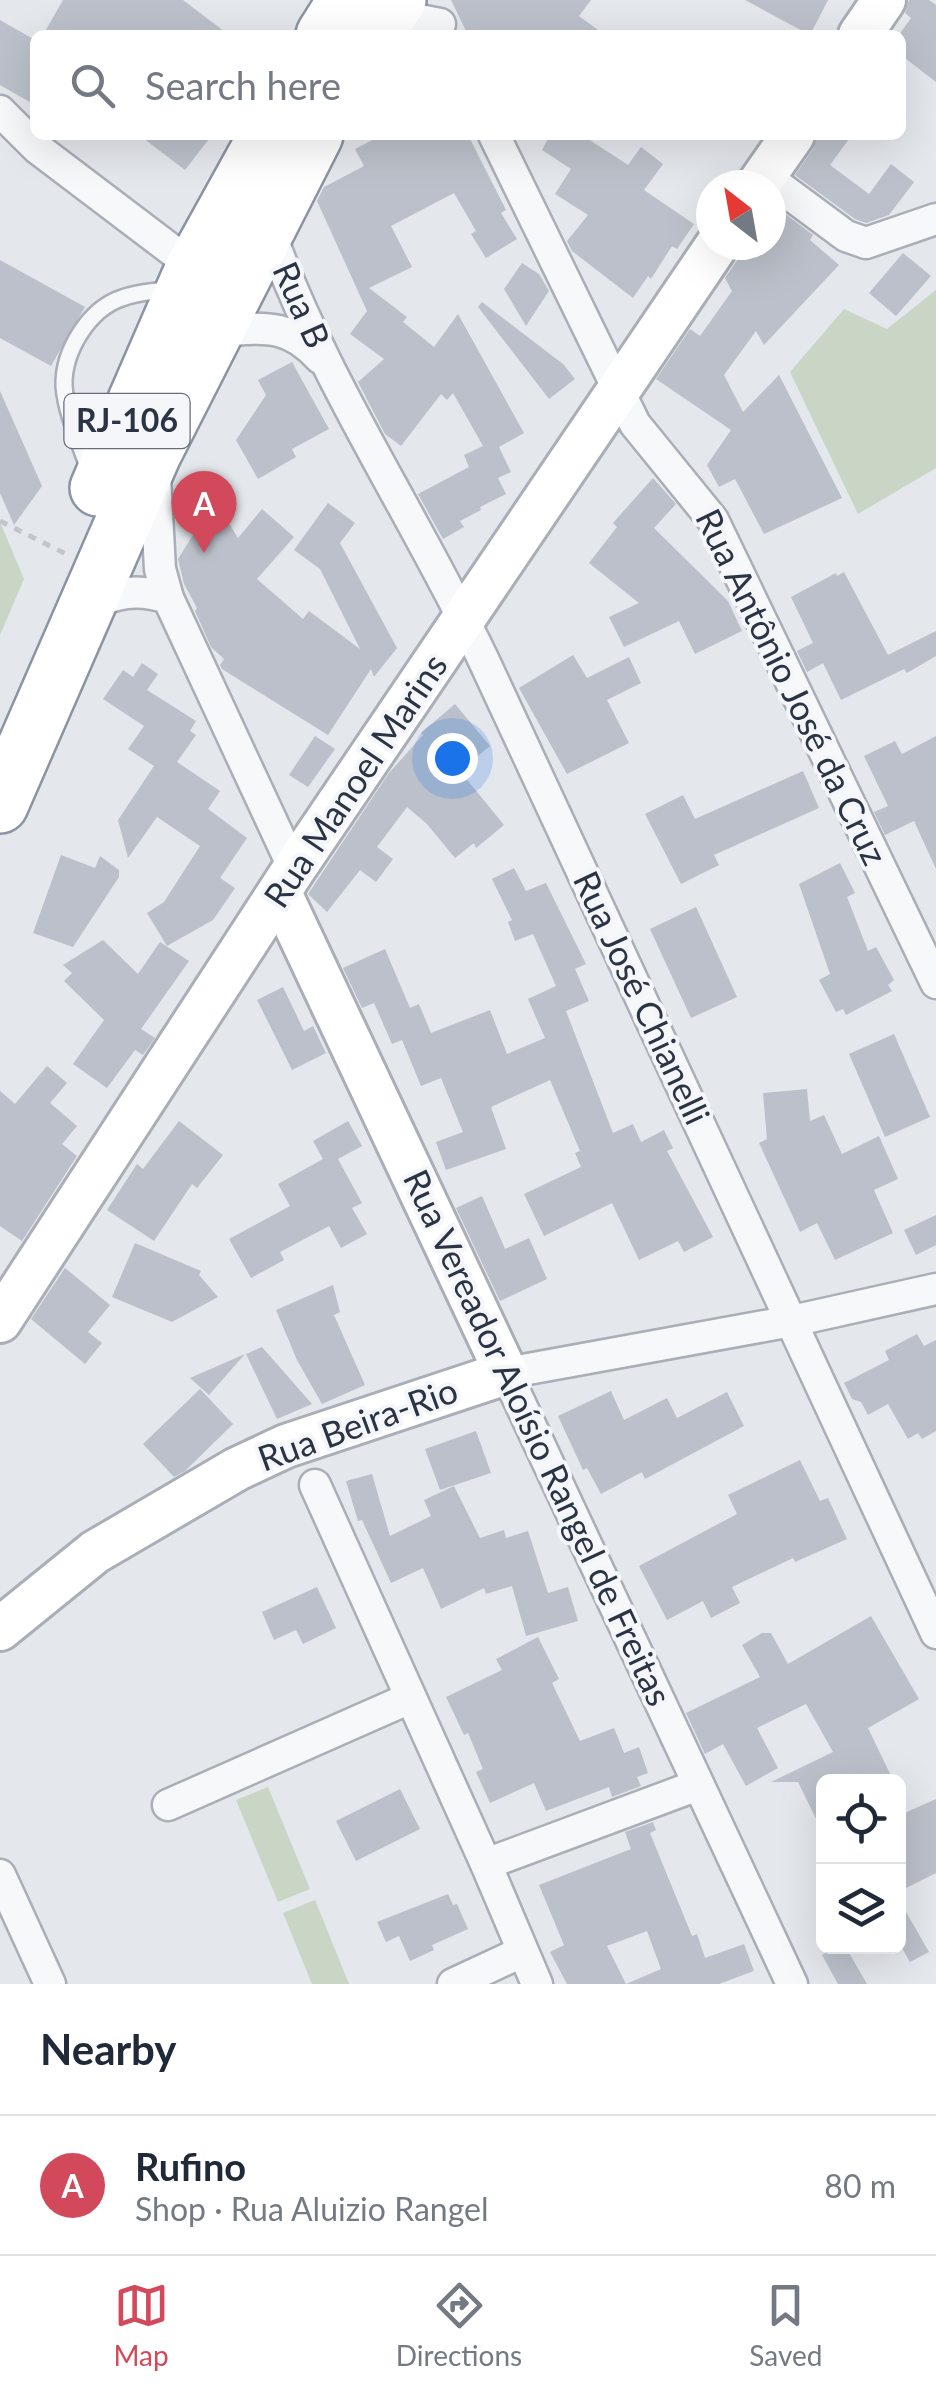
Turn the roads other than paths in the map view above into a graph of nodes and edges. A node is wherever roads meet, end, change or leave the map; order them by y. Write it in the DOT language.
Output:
graph roads {
  1 [pos="884,0"];
  2 [pos="403,16"];
  3 [pos="345,30"];
  4 [pos="863,30"];
  5 [pos="0,111"];
  6 [pos="264,140"];
  7 [pos="312,140"];
  8 [pos="496,140"];
  9 [pos="789,140"];
  10 [pos="769,170"];
  11 [pos="786,196"];
  12 [pos="936,219"];
  13 [pos="268,226"];
  14 [pos="707,260"];
  15 [pos="190,277"];
  16 [pos="214,332"];
  17 [pos="331,370"];
  18 [pos="618,389"];
  19 [pos="154,454"];
  20 [pos="96,492"];
  21 [pos="168,598"];
  22 [pos="86,606"];
  23 [pos="464,619"];
  24 [pos="0,712"];
  25 [pos="0,805"];
  26 [pos="287,881"];
  27 [pos="936,984"];
  28 [pos="936,1289"];
  29 [pos="0,1321"];
  30 [pos="792,1321"];
  31 [pos="506,1373"];
  32 [pos="315,1485"];
  33 [pos="0,1629"];
  34 [pos="936,1633"];
  35 [pos="410,1698"];
  36 [pos="698,1784"];
  37 [pos="168,1805"];
  38 [pos="486,1864"];
  39 [pos="0,1875"];
  40 [pos="522,1952"];
  41 [pos="50,1984"];
  42 [pos="453,1984"];
  43 [pos="537,1984"];
  44 [pos="792,1984"];
  1 -- 4 [label="main road"];
  2 -- 3 [label="highway"];
  5 -- 15 [label="street"];
  6 -- 15 [label="highway, RJ-106"];
  7 -- 13 [label="highway, RJ-106"];
  8 -- 18 [label="street, Rua Antônio José da Cruz"];
  9 -- 10 [label="main road"];
  11 -- 12 [label="street"];
  13 -- 16 [label="highway, RJ-106"];
  13 -- 17 [label="street, Rua B"];
  14 -- 18 [label="main road, Rua Manoel Marins"];
  15 -- 20 [label="highway, RJ-106"];
  15 -- 20 [label="lane"];
  16 -- 17 [label="street, Rua B"];
  16 -- 19 [label="highway, RJ-106"];
  17 -- 23 [label="street, Rua José Chianelli"];
  18 -- 23 [label="main road, Rua Manoel Marins"];
  18 -- 27 [label="street, Rua Antônio José da Cruz"];
  19 -- 21 [label="street"];
  19 -- 22 [label="highway, RJ-106"];
  20 -- 24 [label="highway, RJ-106"];
  21 -- 22 [label="street"];
  21 -- 26 [label="street"];
  22 -- 25 [label="highway, RJ-106"];
  23 -- 26 [label="main road, Rua Manoel Marins"];
  23 -- 30 [label="street, Rua José Chianelli"];
  26 -- 29 [label="main road, Rua Manoel Marins"];
  26 -- 31 [label="main road, Rua Vereador Aloísio Rangel de Freitas"];
  28 -- 30 [label="street, Rua Beira-Rio"];
  30 -- 31 [label="street, Rua Beira-Rio"];
  30 -- 34 [label="street, Rua José Chianelli"];
  31 -- 33 [label="main road, Rua Beira-Rio"];
  31 -- 36 [label="street, Rua Vereador Aloísio Rangel de Freitas"];
  32 -- 35 [label="street"];
  35 -- 37 [label="street"];
  35 -- 38 [label="street"];
  36 -- 38 [label="street"];
  36 -- 44 [label="street, Rua Vereador Aloísio Rangel de Freitas"];
  38 -- 40 [label="street"];
  39 -- 41 [label="street"];
  40 -- 42 [label="street"];
  40 -- 43 [label="street"];
}
